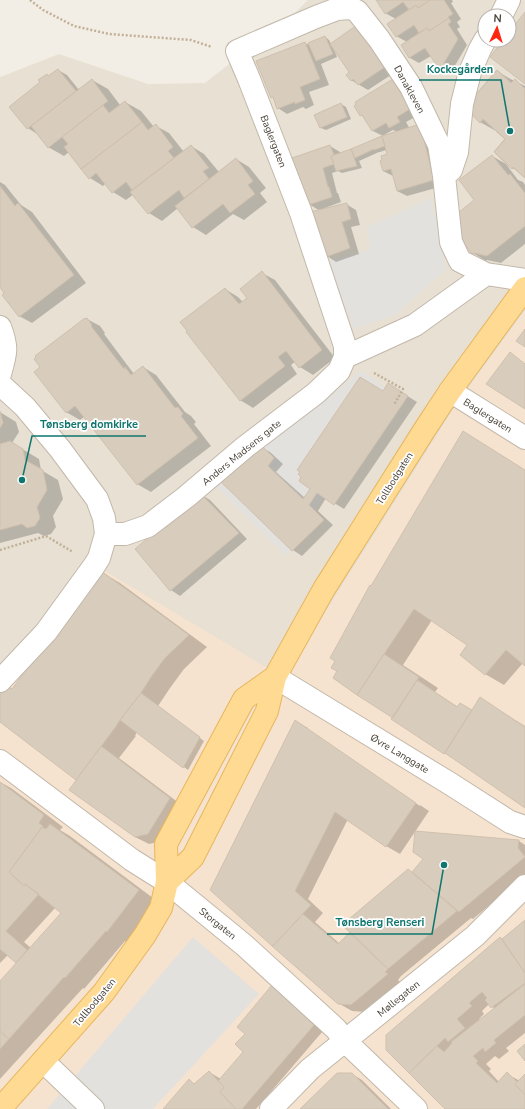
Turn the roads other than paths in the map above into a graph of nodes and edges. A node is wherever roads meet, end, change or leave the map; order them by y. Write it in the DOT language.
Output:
graph roads {
  1 [pos="318,8"];
  2 [pos="481,48"];
  3 [pos="444,176"];
  4 [pos="486,274"];
  5 [pos="525,280"];
  6 [pos="525,288"];
  7 [pos="0,327"];
  8 [pos="345,357"];
  9 [pos="0,374"];
  10 [pos="0,384"];
  11 [pos="450,391"];
  12 [pos="525,438"];
  13 [pos="106,534"];
  14 [pos="275,677"];
  15 [pos="0,681"];
  16 [pos="0,761"];
  17 [pos="525,827"];
  18 [pos="167,882"];
  19 [pos="525,886"];
  20 [pos="345,1041"];
  21 [pos="43,1061"];
  22 [pos="0,1109"];
  23 [pos="93,1109"];
  24 [pos="271,1109"];
  25 [pos="416,1109"];
  1 -- 3 [label="street, Danakleven"];
  1 -- 8 [label="street, Baglergaten"];
  2 -- 3 [label="street"];
  3 -- 4 [label="street, Danakleven"];
  4 -- 5 [label="street"];
  4 -- 8 [label="street"];
  6 -- 11 [label="main road, Tollbodgaten"];
  7 -- 9 [label="street"];
  8 -- 13 [label="street, Anders Madsens gate"];
  10 -- 13 [label="street"];
  11 -- 12 [label="street, Baglergaten"];
  11 -- 14 [label="main road, Tollbodgaten"];
  13 -- 15 [label="street"];
  14 -- 17 [label="street, Øvre Langgate"];
  14 -- 18 [label="main road, Tollbodgaten"];
  14 -- 18 [label="main road, Tollbodgaten"];
  16 -- 18 [label="street, Storgaten"];
  18 -- 20 [label="street, Storgaten"];
  18 -- 21 [label="main road, Tollbodgaten"];
  19 -- 20 [label="street, Møllegaten"];
  20 -- 24 [label="street, Møllegaten"];
  20 -- 25 [label="street, Storgaten"];
  21 -- 22 [label="main road, Tollbodgaten"];
  21 -- 23 [label="street"];
}
